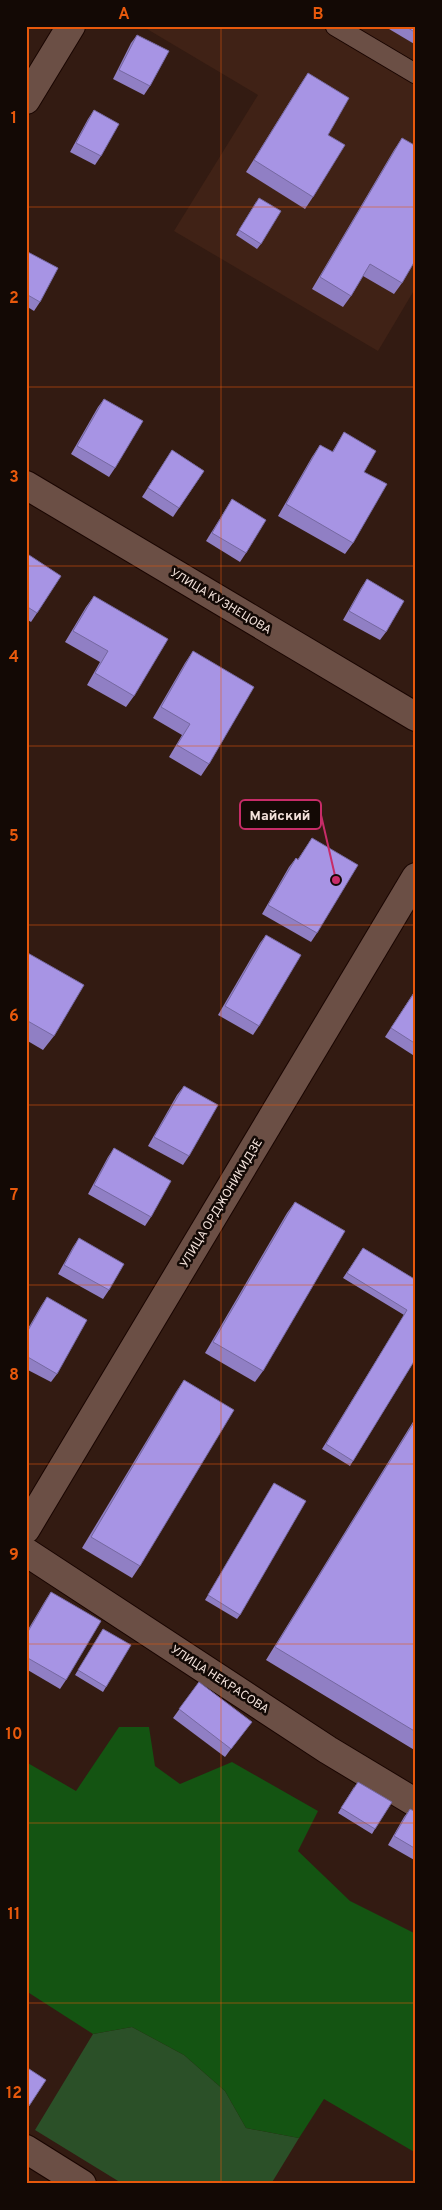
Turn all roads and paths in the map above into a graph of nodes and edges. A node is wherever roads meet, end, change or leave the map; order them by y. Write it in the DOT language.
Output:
graph roads {
  1 [pos="71,26"];
  2 [pos="335,26"];
  3 [pos="416,74"];
  4 [pos="26,100"];
  5 [pos="26,485"];
  6 [pos="416,717"];
  7 [pos="416,877"];
  8 [pos="26,1529"];
  9 [pos="26,1552"];
  10 [pos="416,1803"];
  11 [pos="26,2149"];
  12 [pos="82,2184"];
  1 -- 4 [label="street"];
  2 -- 3 [label="lane"];
  5 -- 6 [label="street, УЛИЦА КУЗНЕЦОВА"];
  7 -- 8 [label="street, УЛИЦА ОРДЖОНИКИДЗЕ"];
  9 -- 10 [label="street, УЛИЦА НЕКРАСОВА"];
  11 -- 12 [label="street"];
}
